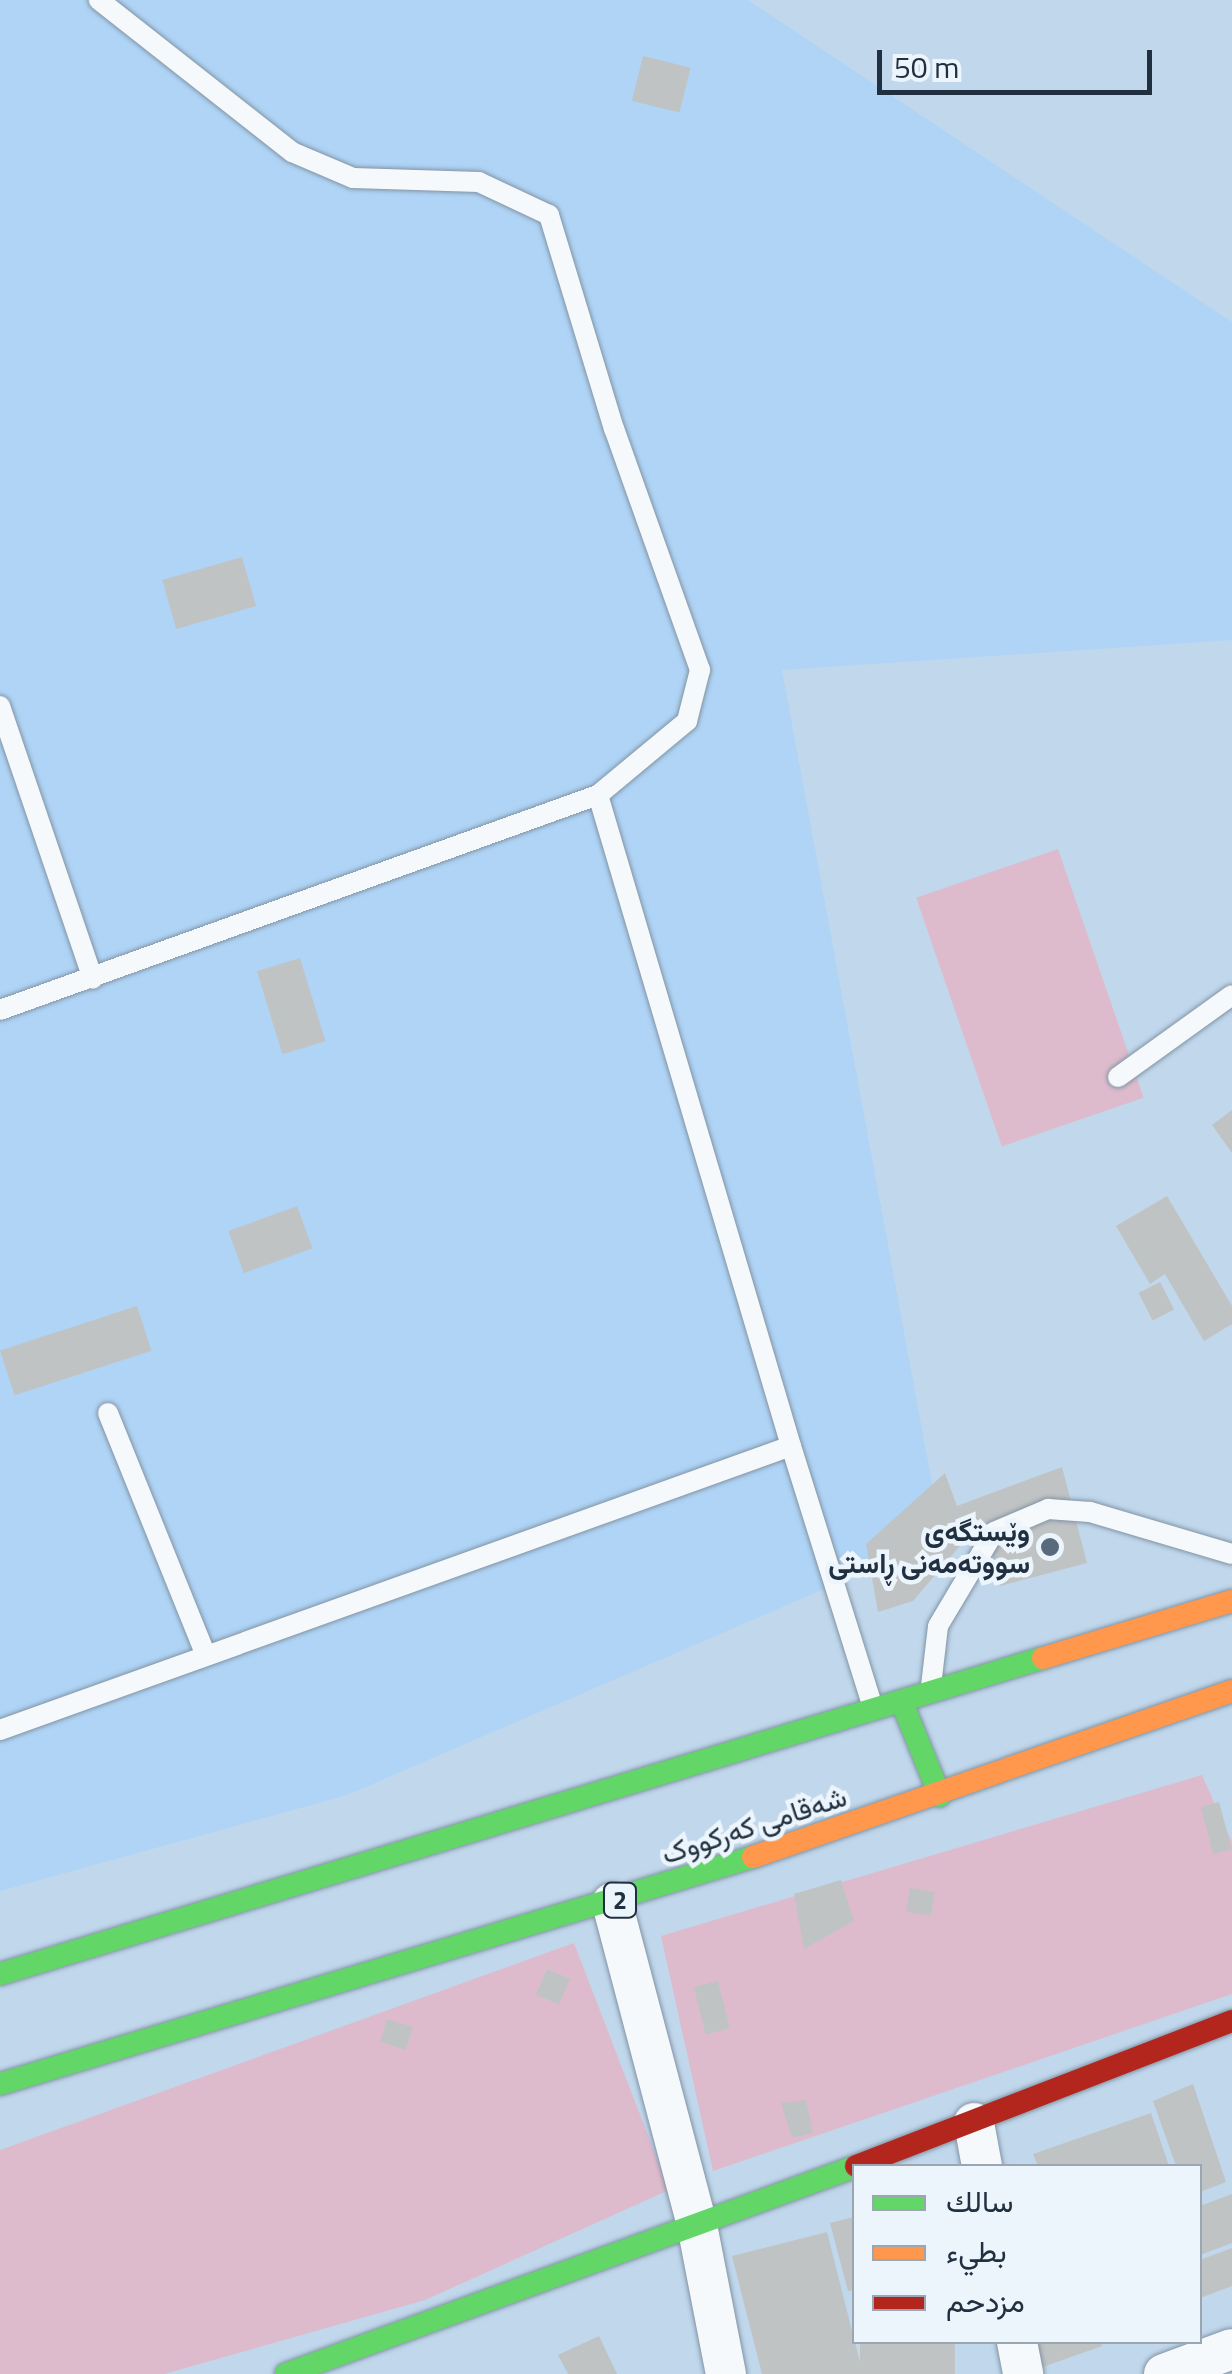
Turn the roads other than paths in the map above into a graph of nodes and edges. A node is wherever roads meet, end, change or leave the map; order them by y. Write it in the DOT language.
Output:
graph roads {
  1 [pos="99,0"];
  2 [pos="0,706"];
  3 [pos="598,795"];
  4 [pos="93,979"];
  5 [pos="1232,995"];
  6 [pos="0,1010"];
  7 [pos="1118,1077"];
  8 [pos="108,1413"];
  9 [pos="791,1446"];
  10 [pos="1232,1554"];
  11 [pos="1232,1601"];
  12 [pos="205,1652"];
  13 [pos="1232,1691"];
  14 [pos="929,1698"];
  15 [pos="903,1705"];
  16 [pos="876,1714"];
  17 [pos="0,1730"];
  18 [pos="940,1796"];
  19 [pos="612,1903"];
  20 [pos="0,1974"];
  21 [pos="1232,2021"];
  22 [pos="0,2084"];
  23 [pos="974,2123"];
  24 [pos="863,2164"];
  25 [pos="982,2164"];
  26 [pos="852,2168"];
  27 [pos="698,2226"];
  28 [pos="1017,2344"];
  29 [pos="1232,2348"];
  30 [pos="286,2374"];
  31 [pos="726,2374"];
  32 [pos="1023,2374"];
  33 [pos="1164,2374"];
  1 -- 3 [label="lane"];
  2 -- 4 [label="lane"];
  3 -- 4 [label="lane"];
  3 -- 9 [label="lane"];
  4 -- 6 [label="lane"];
  5 -- 7 [label="lane"];
  8 -- 12 [label="lane"];
  9 -- 12 [label="lane"];
  9 -- 16 [label="lane"];
  10 -- 14 [label="lane"];
  11 -- 14 [label="main road"];
  12 -- 17 [label="lane"];
  13 -- 18 [label="main road, شەقامی کەرکووک / 2"];
  14 -- 15 [label="main road"];
  15 -- 16 [label="main road"];
  15 -- 18 [label="main road"];
  16 -- 20 [label="main road"];
  18 -- 19 [label="main road, شەقامی کەرکووک / 2"];
  19 -- 22 [label="main road, شەقامی کەرکووک / 2"];
  19 -- 27 [label="street"];
  21 -- 23 [label="main road"];
  23 -- 24 [label="main road"];
  23 -- 25 [label="street"];
  26 -- 27 [label="main road"];
  27 -- 30 [label="main road"];
  27 -- 31 [label="street"];
  28 -- 32 [label="street"];
  29 -- 33 [label="street"];
}
